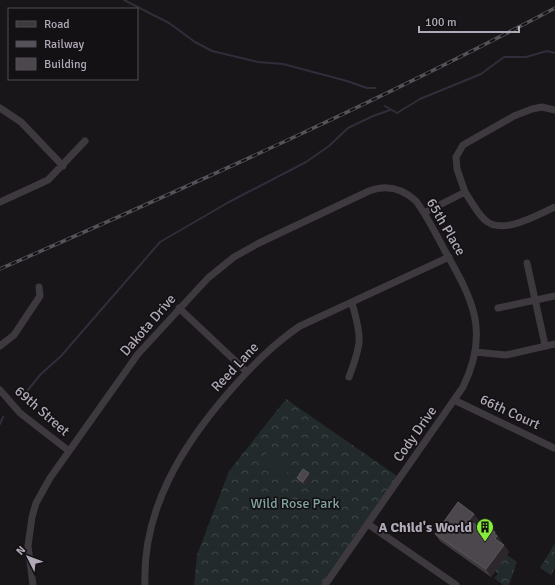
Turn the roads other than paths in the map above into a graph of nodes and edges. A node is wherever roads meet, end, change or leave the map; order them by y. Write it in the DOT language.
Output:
graph roads {
  1 [pos="0,108"];
  2 [pos="555,110"];
  3 [pos="85,141"];
  4 [pos="63,166"];
  5 [pos="402,190"];
  6 [pos="465,192"];
  7 [pos="0,202"];
  8 [pos="555,207"];
  9 [pos="424,213"];
  10 [pos="449,257"];
  11 [pos="527,263"];
  12 [pos="463,282"];
  13 [pos="39,288"];
  14 [pos="555,296"];
  15 [pos="535,300"];
  16 [pos="352,303"];
  17 [pos="179,308"];
  18 [pos="498,308"];
  19 [pos="555,344"];
  20 [pos="545,345"];
  21 [pos="0,346"];
  22 [pos="475,352"];
  23 [pos="246,372"];
  24 [pos="349,377"];
  25 [pos="0,390"];
  26 [pos="454,400"];
  27 [pos="554,448"];
  28 [pos="69,451"];
  29 [pos="368,524"];
  30 [pos="33,585"];
  31 [pos="145,585"];
  32 [pos="325,585"];
  33 [pos="456,585"];
  1 -- 4 [label="street"];
  2 -- 6 [label="street"];
  3 -- 4 [label="street"];
  4 -- 7 [label="street"];
  5 -- 9 [label="street, 65th Place"];
  5 -- 17 [label="street, Dakota Drive"];
  6 -- 8 [label="street"];
  6 -- 9 [label="street"];
  9 -- 10 [label="street, 65th Place"];
  10 -- 12 [label="street, 65th Place"];
  10 -- 16 [label="street, Reed Lane"];
  11 -- 15 [label="street"];
  12 -- 22 [label="street, Cody Drive"];
  13 -- 21 [label="street"];
  14 -- 15 [label="street"];
  15 -- 18 [label="street"];
  15 -- 20 [label="street"];
  16 -- 23 [label="street, Reed Lane"];
  16 -- 24 [label="street"];
  17 -- 23 [label="street"];
  17 -- 28 [label="street, Dakota Drive"];
  19 -- 20 [label="street"];
  20 -- 22 [label="street"];
  22 -- 26 [label="street, Cody Drive"];
  23 -- 31 [label="street, Reed Lane"];
  25 -- 28 [label="street, 69th Street"];
  26 -- 27 [label="street, 66th Court"];
  26 -- 29 [label="street, Cody Drive"];
  28 -- 30 [label="street, Dakota Drive"];
  29 -- 32 [label="street, Cody Drive"];
  29 -- 33 [label="street"];
}
